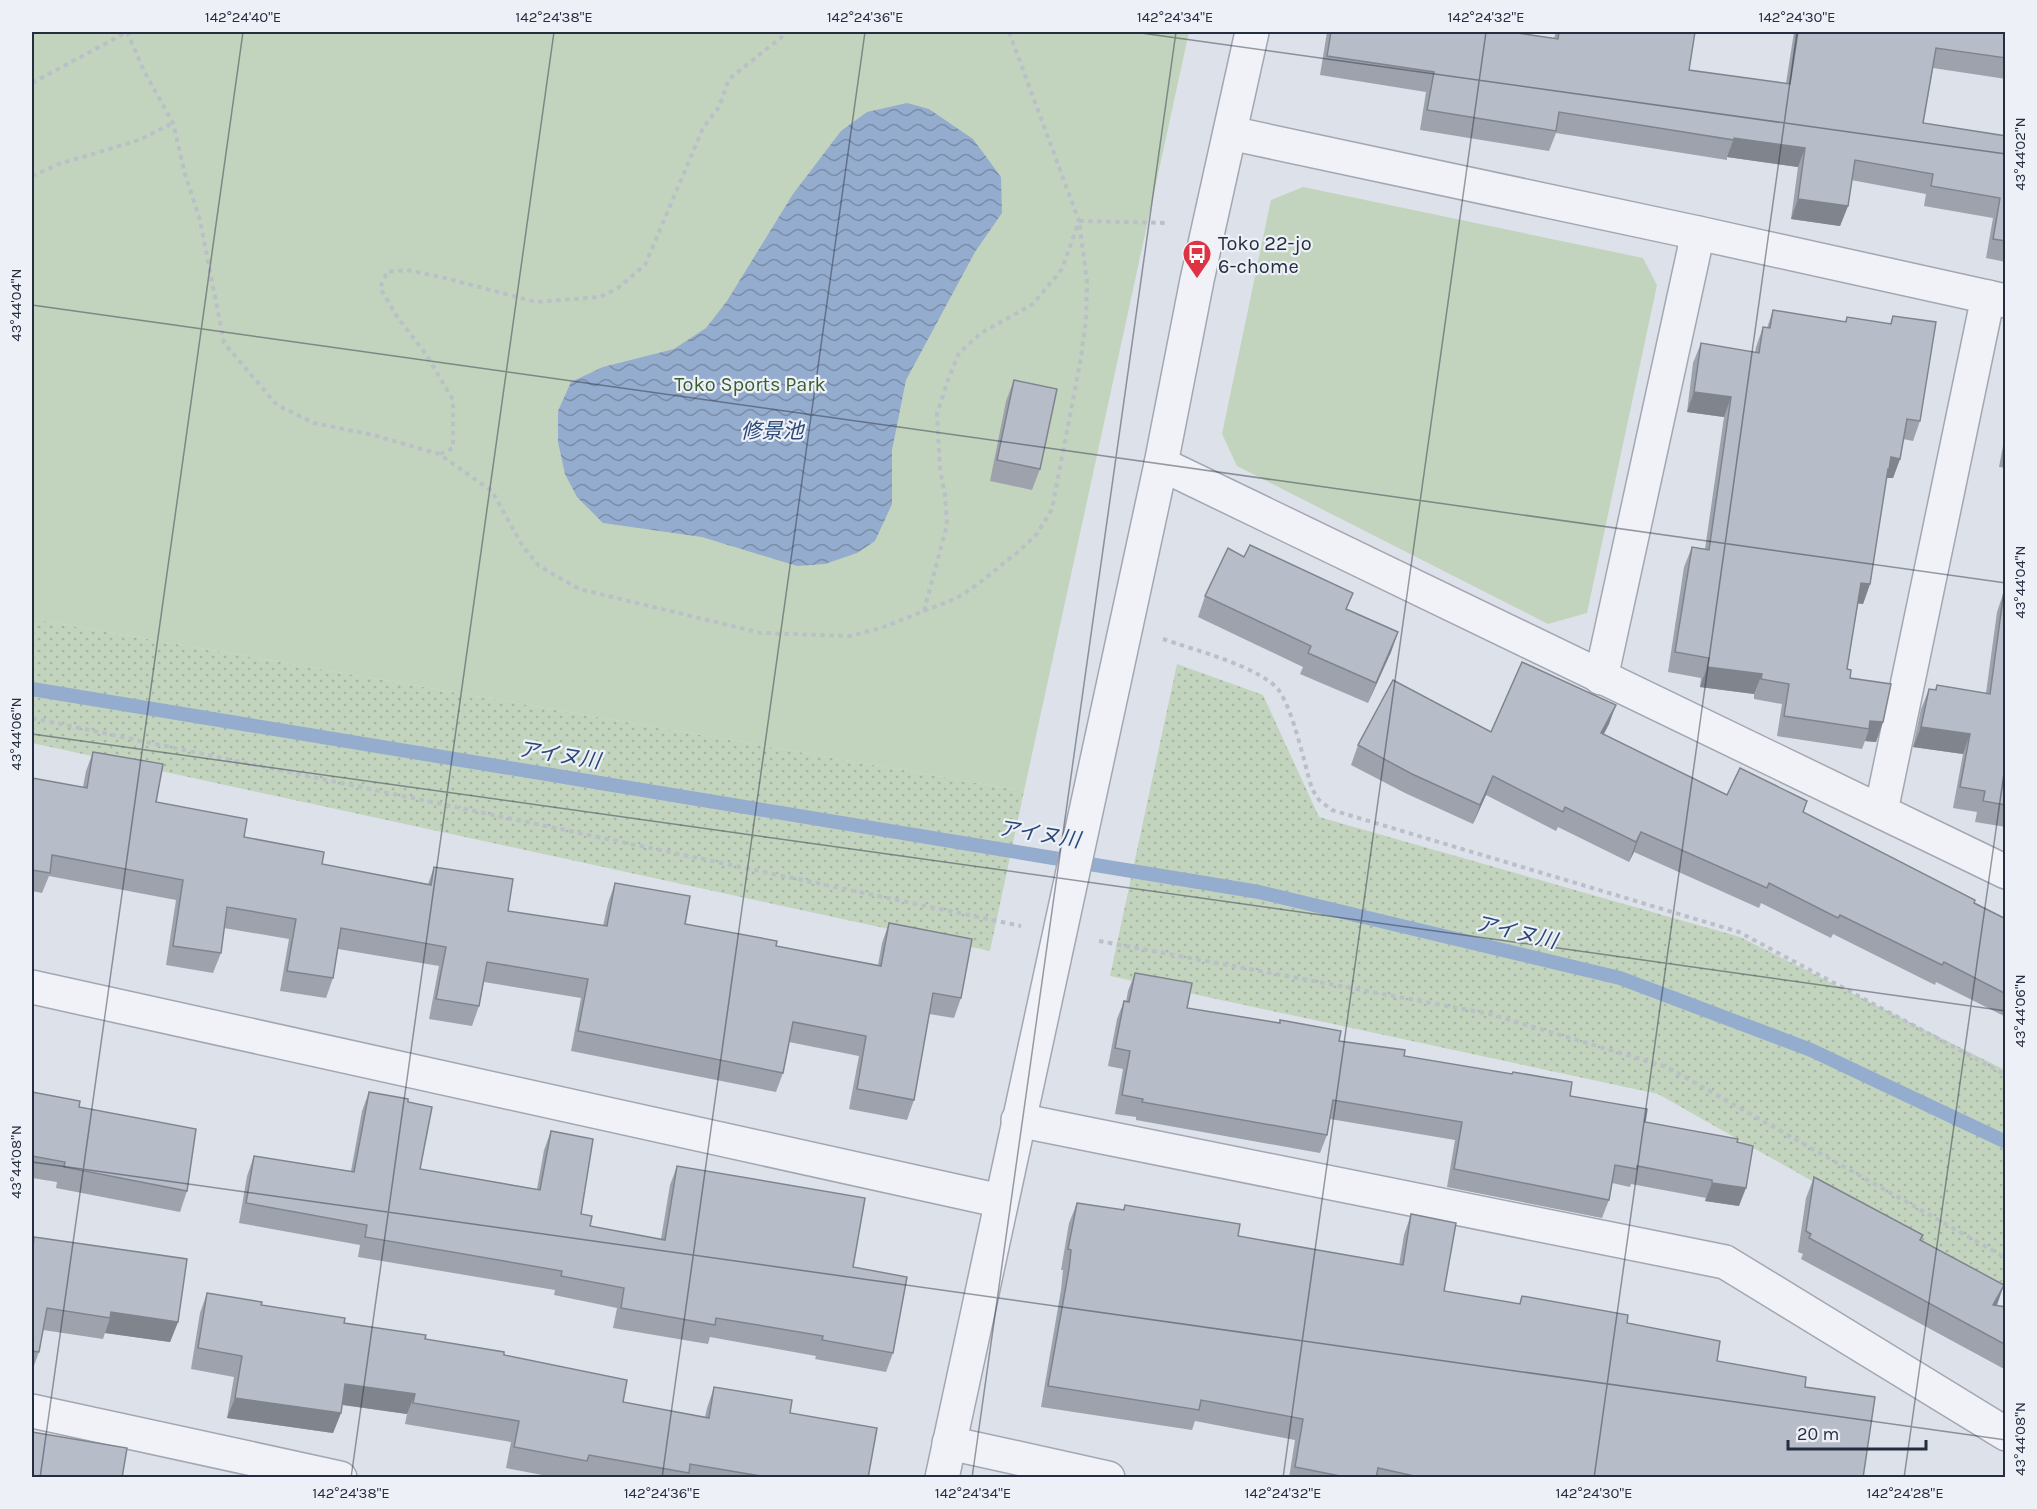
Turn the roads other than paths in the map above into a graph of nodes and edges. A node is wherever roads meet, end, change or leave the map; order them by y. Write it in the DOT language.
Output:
graph roads {
  1 [pos="1252,32"];
  2 [pos="1230,133"];
  3 [pos="1698,233"];
  4 [pos="1997,299"];
  5 [pos="1161,464"];
  6 [pos="1601,678"];
  7 [pos="1881,811"];
  8 [pos="2006,872"];
  9 [pos="32,987"];
  10 [pos="1018,1120"];
  11 [pos="1001,1201"];
  12 [pos="32,1411"];
  13 [pos="2006,1434"];
  14 [pos="949,1443"];
  15 [pos="340,1478"];
  16 [pos="942,1478"];
  17 [pos="1108,1478"];
  1 -- 2 [label="street"];
  2 -- 3 [label="street"];
  2 -- 5 [label="street"];
  3 -- 4 [label="street"];
  3 -- 6 [label="street"];
  4 -- 7 [label="street"];
  5 -- 6 [label="street"];
  5 -- 10 [label="street"];
  6 -- 7 [label="street"];
  7 -- 8 [label="street"];
  9 -- 11 [label="street"];
  10 -- 11 [label="street"];
  10 -- 13 [label="street"];
  11 -- 14 [label="street"];
  12 -- 15 [label="street"];
  14 -- 16 [label="street"];
  14 -- 17 [label="street"];
}
